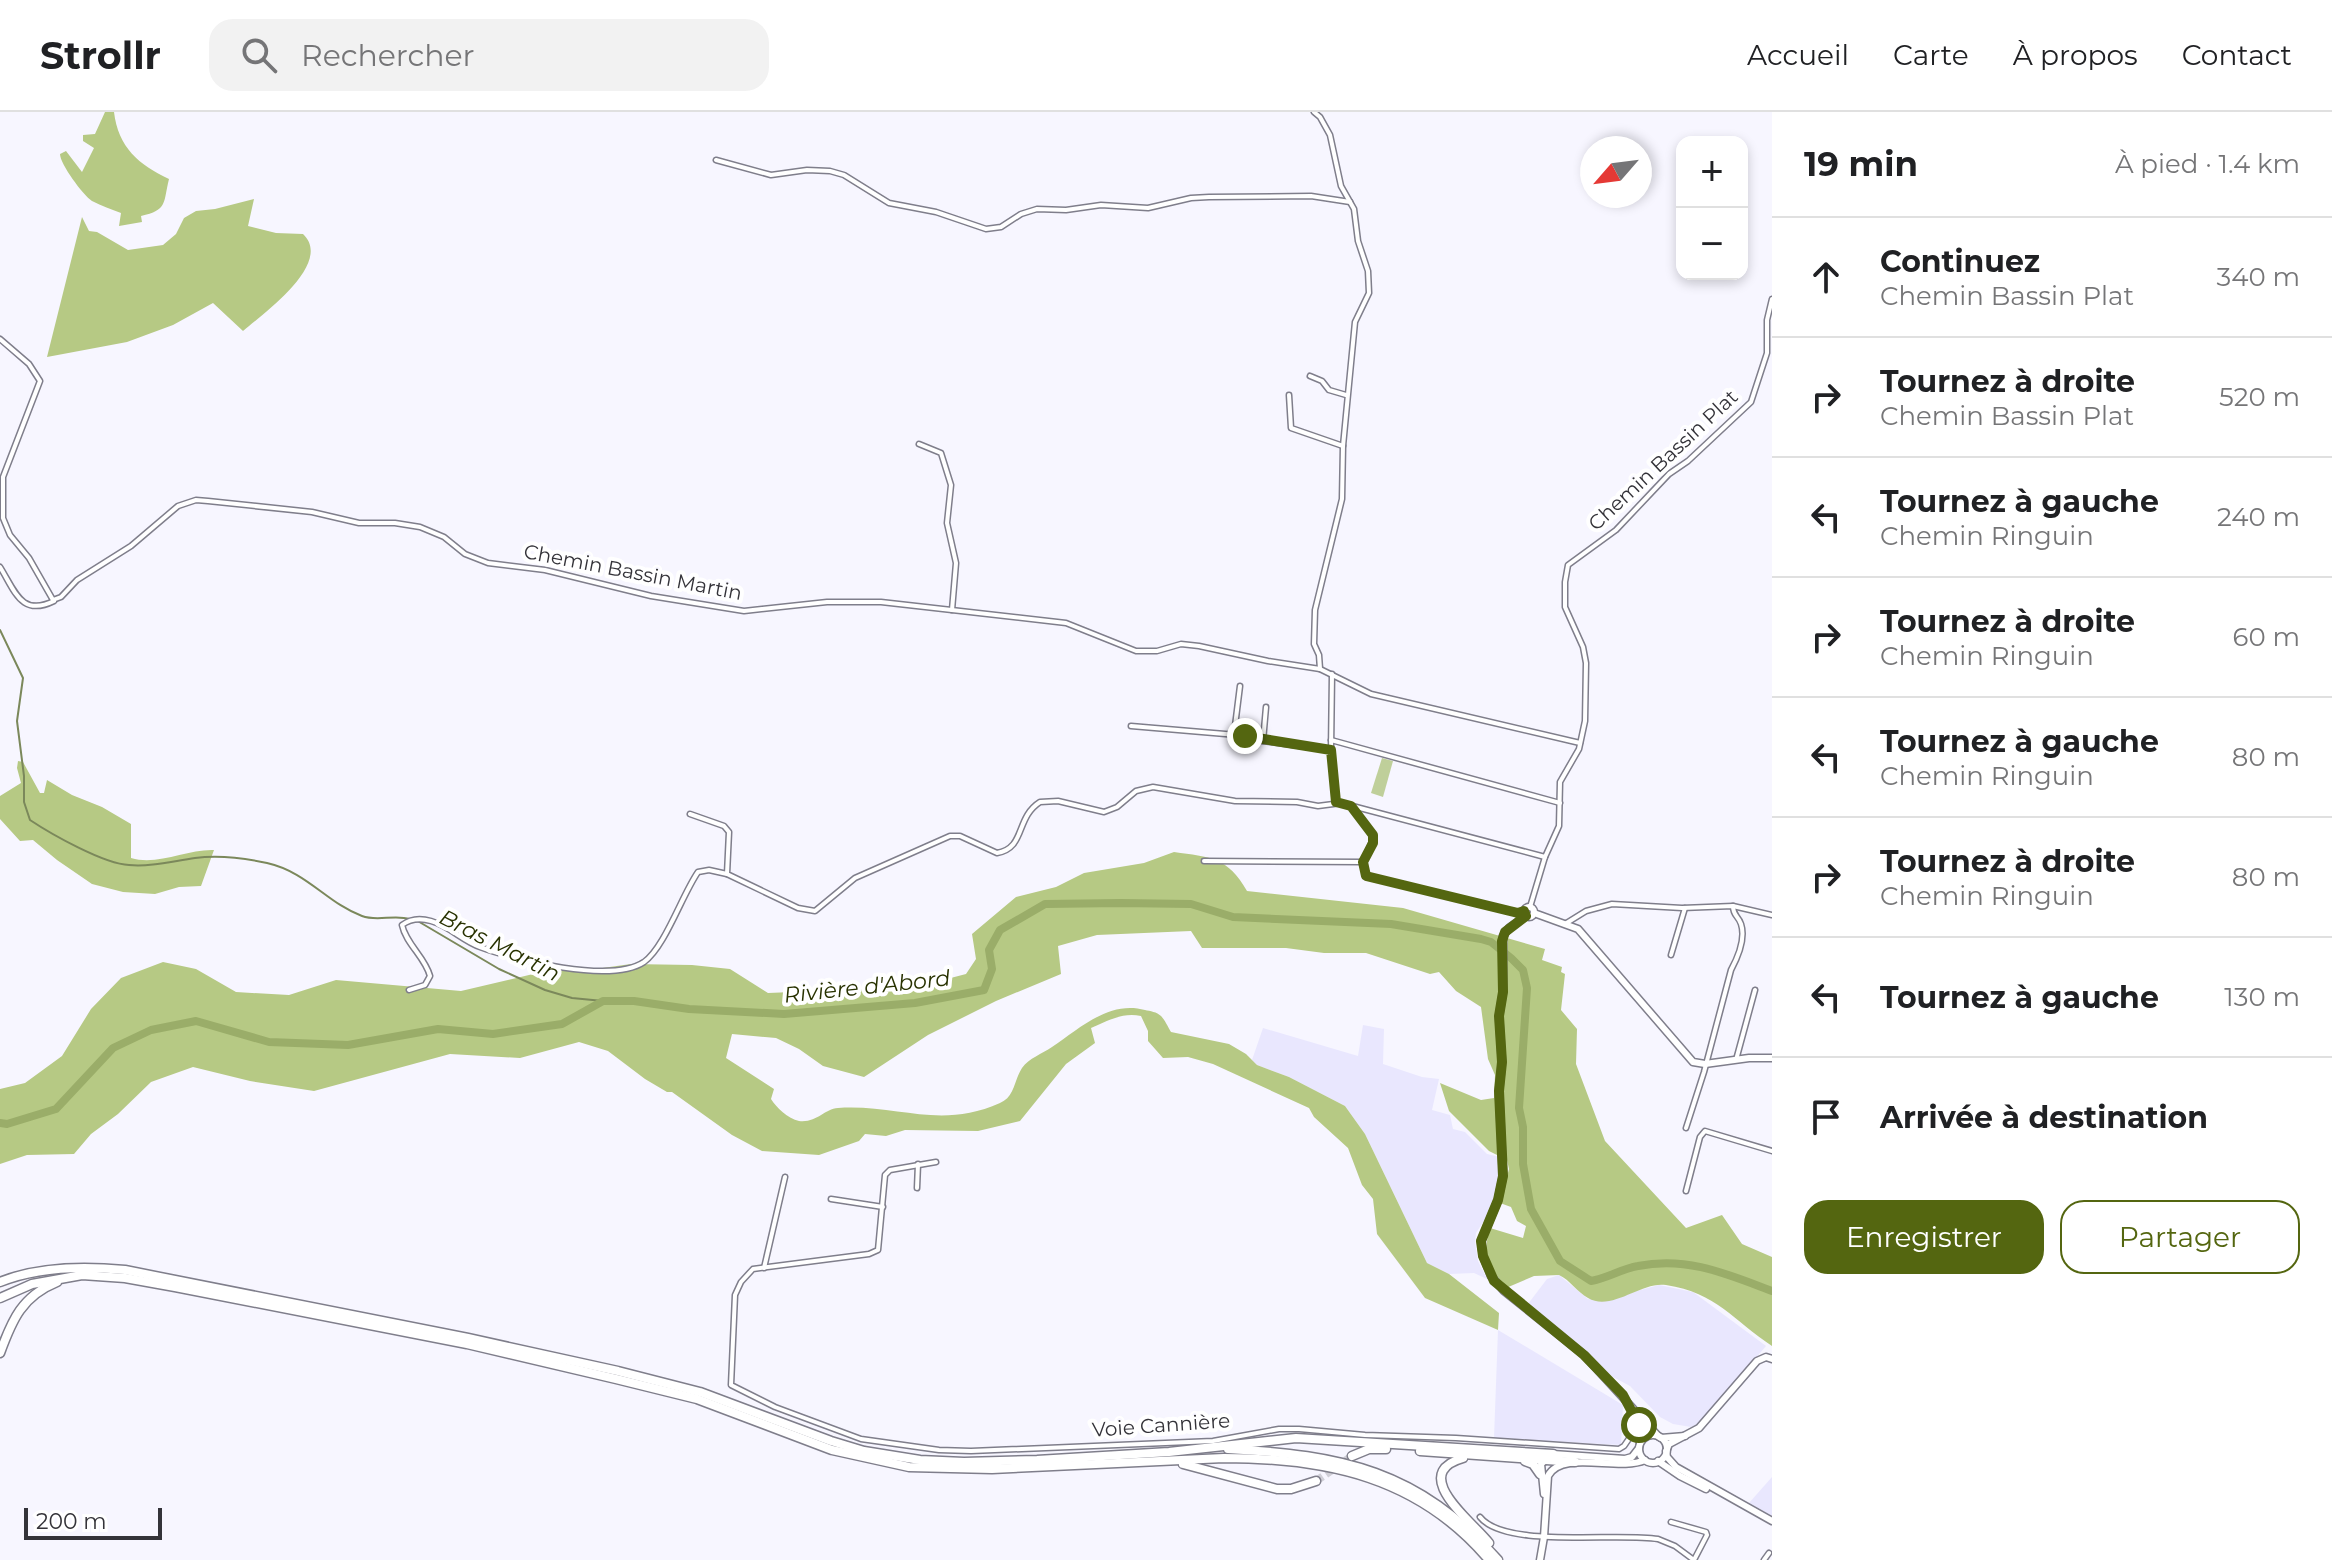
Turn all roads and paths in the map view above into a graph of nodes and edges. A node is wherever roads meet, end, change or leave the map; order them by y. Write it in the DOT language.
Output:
graph roads {
  1 [pos="1314,112"];
  2 [pos="716,160"];
  3 [pos="1350,202"];
  4 [pos="1772,299"];
  5 [pos="0,339"];
  6 [pos="1310,376"];
  7 [pos="1289,395"];
  8 [pos="1346,395"];
  9 [pos="919,444"];
  10 [pos="1343,446"];
  11 [pos="0,567"];
  12 [pos="57,600"];
  13 [pos="952,610"];
  14 [pos="1320,669"];
  15 [pos="1332,674"];
  16 [pos="1240,686"];
  17 [pos="1266,707"];
  18 [pos="1131,726"];
  19 [pos="1234,734"];
  20 [pos="1331,740"];
  21 [pos="1263,741"];
  22 [pos="1580,743"];
  23 [pos="1331,750"];
  24 [pos="1336,802"];
  25 [pos="1560,803"];
  26 [pos="1354,808"];
  27 [pos="690,814"];
  28 [pos="1545,857"];
  29 [pos="1204,861"];
  30 [pos="1363,862"];
  31 [pos="727,874"];
  32 [pos="1733,906"];
  33 [pos="1685,908"];
  34 [pos="1528,911"];
  35 [pos="1772,915"];
  36 [pos="1565,924"];
  37 [pos="1671,955"];
  38 [pos="409,990"];
  39 [pos="1755,990"];
  40 [pos="1772,1058"];
  41 [pos="1736,1060"];
  42 [pos="1705,1064"];
  43 [pos="1686,1128"];
  44 [pos="1772,1151"];
  45 [pos="936,1162"];
  46 [pos="918,1164"];
  47 [pos="785,1177"];
  48 [pos="917,1188"];
  49 [pos="1686,1191"];
  50 [pos="831,1199"];
  51 [pos="883,1207"];
  52 [pos="764,1268"];
  53 [pos="0,1284"];
  54 [pos="175,1287"];
  55 [pos="0,1298"];
  56 [pos="0,1353"];
  57 [pos="1772,1359"];
  58 [pos="1623,1395"];
  59 [pos="1639,1425"];
  60 [pos="1689,1435"];
  61 [pos="1660,1437"];
  62 [pos="1640,1446"];
  63 [pos="1666,1450"];
  64 [pos="1553,1454"];
  65 [pos="1482,1455"];
  66 [pos="1352,1456"];
  67 [pos="1153,1457"];
  68 [pos="1508,1458"];
  69 [pos="1544,1460"];
  70 [pos="1645,1460"];
  71 [pos="1658,1461"];
  72 [pos="1575,1462"];
  73 [pos="1544,1475"];
  74 [pos="1316,1481"];
  75 [pos="1750,1510"];
  76 [pos="1480,1517"];
  77 [pos="1772,1521"];
  78 [pos="1671,1522"];
  79 [pos="1544,1537"];
  80 [pos="1769,1553"];
  81 [pos="1489,1560"];
  82 [pos="1499,1560"];
  83 [pos="1540,1560"];
  84 [pos="1694,1560"];
  85 [pos="1764,1560"];
  1 -- 3 [label="street"];
  2 -- 3 [label="street"];
  3 -- 8 [label="street"];
  4 -- 22 [label="street, Chemin Bassin Plat"];
  5 -- 12 [label="street"];
  6 -- 8 [label="street"];
  7 -- 10 [label="street"];
  8 -- 10 [label="street"];
  9 -- 13 [label="street"];
  10 -- 14 [label="street"];
  11 -- 12 [label="street"];
  12 -- 13 [label="street, Chemin Bassin Martin"];
  13 -- 14 [label="street, Chemin Bassin Martin"];
  14 -- 15 [label="street, Chemin Bassin Martin"];
  15 -- 20 [label="street"];
  15 -- 22 [label="street, Chemin Bassin Martin"];
  16 -- 19 [label="street"];
  17 -- 21 [label="street"];
  18 -- 19 [label="street"];
  19 -- 21 [label="street"];
  20 -- 23 [label="street"];
  20 -- 25 [label="street"];
  21 -- 23 [label="street"];
  22 -- 25 [label="street, Chemin Bassin Plat"];
  23 -- 24 [label="street"];
  24 -- 26 [label="street"];
  24 -- 31 [label="street"];
  25 -- 28 [label="street, Chemin Bassin Plat"];
  26 -- 28 [label="street"];
  26 -- 30 [label="street"];
  27 -- 31 [label="street"];
  28 -- 34 [label="street, Chemin Bassin Plat"];
  29 -- 30 [label="street"];
  30 -- 34 [label="street"];
  31 -- 38 [label="street"];
  32 -- 33 [label="street"];
  32 -- 35 [label="street"];
  32 -- 42 [label="street"];
  33 -- 36 [label="street"];
  33 -- 37 [label="street"];
  34 -- 36 [label="street"];
  34 -- 58 [label="street, Chemin Bassin Plat"];
  36 -- 42 [label="street"];
  39 -- 41 [label="street"];
  40 -- 41 [label="street"];
  41 -- 42 [label="street"];
  42 -- 43 [label="street"];
  44 -- 49 [label="street"];
  45 -- 46 [label="street"];
  46 -- 48 [label="street"];
  46 -- 51 [label="street"];
  47 -- 52 [label="street"];
  50 -- 51 [label="street"];
  51 -- 52 [label="street"];
  52 -- 59 [label="street, Voie Cannière"];
  53 -- 67 [label="highway"];
  54 -- 55 [label="highway"];
  54 -- 56 [label="highway"];
  54 -- 67 [label="highway"];
  57 -- 60 [label="street"];
  58 -- 59 [label="street, Chemin Bassin Plat"];
  58 -- 61 [label="street, Chemin Bassin Plat"];
  59 -- 62 [label="street, Chemin Bassin Plat"];
  60 -- 61 [label="street"];
  60 -- 63 [label="street"];
  61 -- 62 [label="street"];
  61 -- 63 [label="street"];
  62 -- 64 [label="street"];
  62 -- 70 [label="street"];
  63 -- 71 [label="street"];
  63 -- 75 [label="street"];
  64 -- 67 [label="highway"];
  64 -- 69 [label="street"];
  65 -- 66 [label="highway"];
  65 -- 68 [label="highway"];
  65 -- 82 [label="highway"];
  67 -- 74 [label="highway"];
  67 -- 81 [label="highway"];
  67 -- 82 [label="highway"];
  68 -- 69 [label="highway"];
  68 -- 73 [label="highway"];
  69 -- 72 [label="highway"];
  69 -- 73 [label="street"];
  70 -- 71 [label="street"];
  70 -- 72 [label="street"];
  71 -- 75 [label="street"];
  72 -- 73 [label="street"];
  73 -- 79 [label="street"];
  75 -- 77 [label="street"];
  76 -- 79 [label="street"];
  78 -- 84 [label="street"];
  79 -- 83 [label="street"];
  79 -- 84 [label="street"];
  80 -- 85 [label="street"];
}
